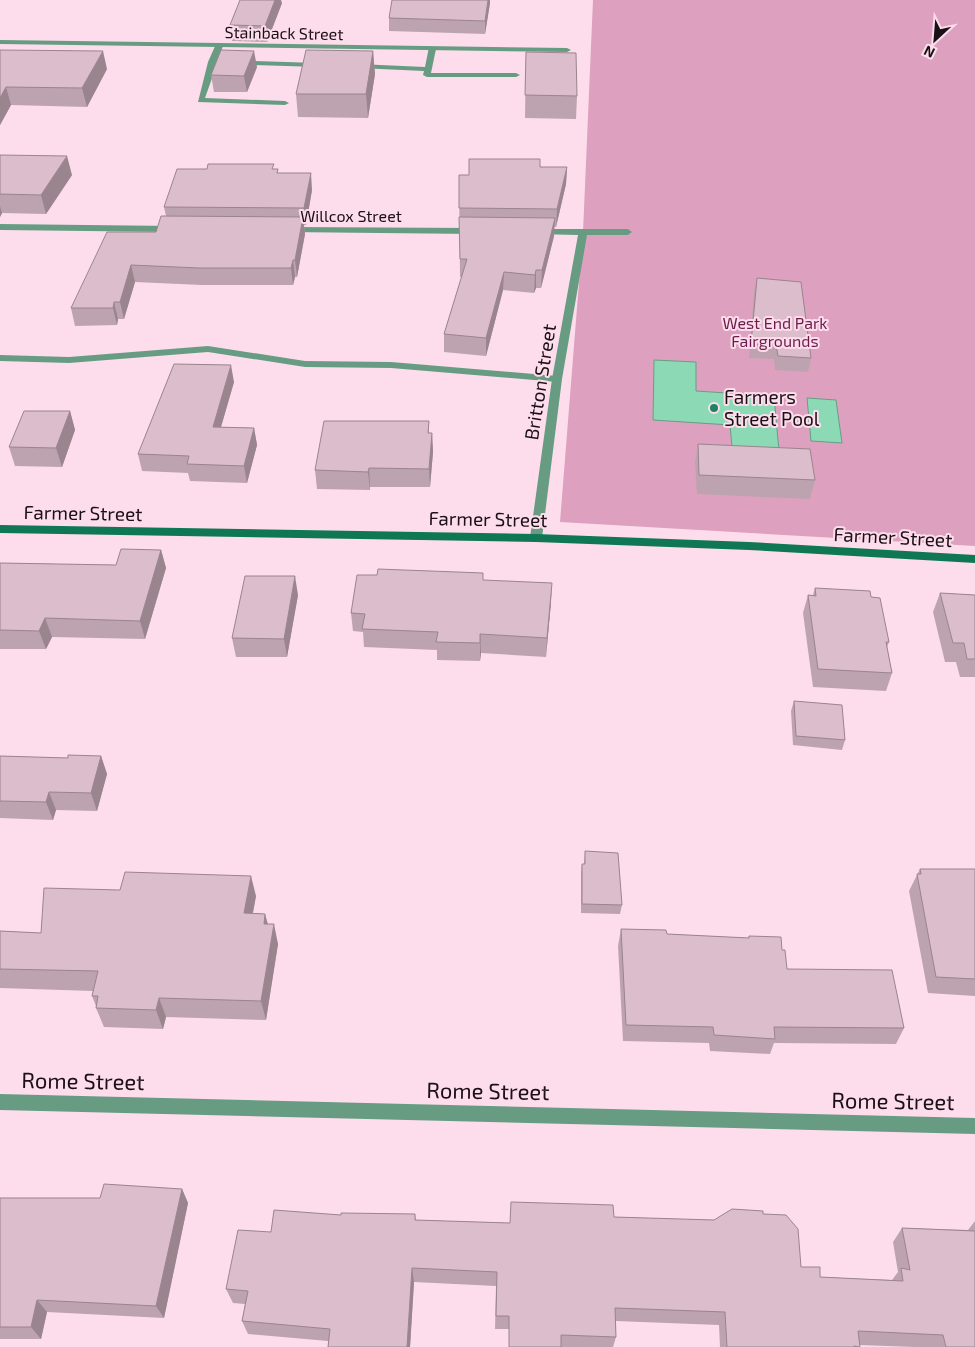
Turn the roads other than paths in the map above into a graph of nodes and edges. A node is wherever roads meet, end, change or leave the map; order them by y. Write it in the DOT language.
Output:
graph roads {
  1 [pos="0,42"];
  2 [pos="219,46"];
  3 [pos="432,49"];
  4 [pos="567,50"];
  5 [pos="212,62"];
  6 [pos="322,65"];
  7 [pos="351,66"];
  8 [pos="428,68"];
  9 [pos="516,75"];
  10 [pos="285,103"];
  11 [pos="0,227"];
  12 [pos="179,230"];
  13 [pos="278,230"];
  14 [pos="484,231"];
  15 [pos="533,232"];
  16 [pos="583,232"];
  17 [pos="628,232"];
  18 [pos="0,358"];
  19 [pos="557,379"];
  20 [pos="0,529"];
  21 [pos="536,538"];
  22 [pos="975,559"];
  23 [pos="0,1102"];
  24 [pos="975,1126"];
  1 -- 2 [label="street, Stainback Street"];
  2 -- 3 [label="street, Stainback Street"];
  2 -- 5 [label="street"];
  3 -- 4 [label="street, Stainback Street"];
  3 -- 8 [label="street"];
  5 -- 6 [label="street"];
  5 -- 10 [label="street"];
  7 -- 8 [label="street"];
  8 -- 9 [label="street"];
  11 -- 12 [label="street"];
  13 -- 14 [label="street, Willcox Street"];
  15 -- 16 [label="street"];
  16 -- 17 [label="street"];
  16 -- 19 [label="street, Britton Street"];
  18 -- 19 [label="street"];
  19 -- 21 [label="street, Britton Street"];
  20 -- 21 [label="street, Farmer Street"];
  21 -- 22 [label="street, Farmer Street"];
  23 -- 24 [label="street, Rome Street"];
}
